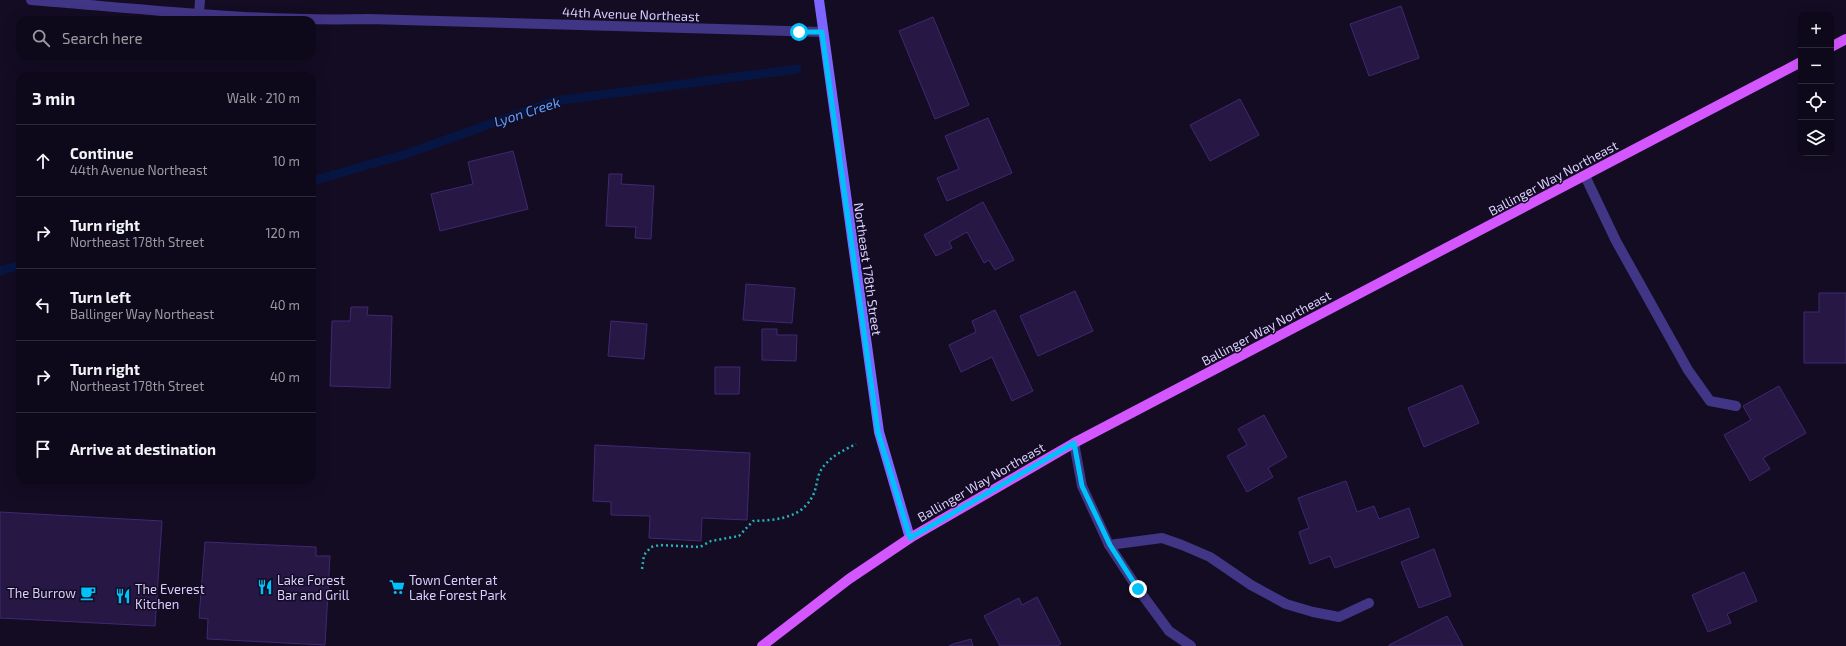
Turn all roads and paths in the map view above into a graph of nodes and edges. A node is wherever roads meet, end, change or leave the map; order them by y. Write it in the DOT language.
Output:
graph roads {
  1 [pos="31,0"];
  2 [pos="200,0"];
  3 [pos="819,0"];
  4 [pos="199,14"];
  5 [pos="239,16"];
  6 [pos="316,20"];
  7 [pos="822,32"];
  8 [pos="1846,39"];
  9 [pos="1834,45"];
  10 [pos="1798,64"];
  11 [pos="1585,176"];
  12 [pos="1736,406"];
  13 [pos="1074,443"];
  14 [pos="856,444"];
  15 [pos="910,538"];
  16 [pos="1110,545"];
  17 [pos="642,569"];
  18 [pos="1369,603"];
  19 [pos="762,646"];
  20 [pos="1191,646"];
  1 -- 4 [label="street, 44th Avenue Northeast"];
  2 -- 4 [label="street"];
  3 -- 7 [label="main road, Northeast 178th Street"];
  4 -- 5 [label="street, 44th Avenue Northeast"];
  6 -- 7 [label="street, 44th Avenue Northeast"];
  7 -- 15 [label="main road, Northeast 178th Street"];
  8 -- 9 [label="main road"];
  10 -- 11 [label="main road, Ballinger Way Northeast"];
  11 -- 12 [label="street"];
  11 -- 13 [label="main road, Ballinger Way Northeast"];
  13 -- 15 [label="main road, Ballinger Way Northeast"];
  13 -- 16 [label="street"];
  14 -- 17 [label="path"];
  15 -- 19 [label="main road, Ballinger Way Northeast"];
  16 -- 18 [label="street"];
  16 -- 20 [label="street"];
}
